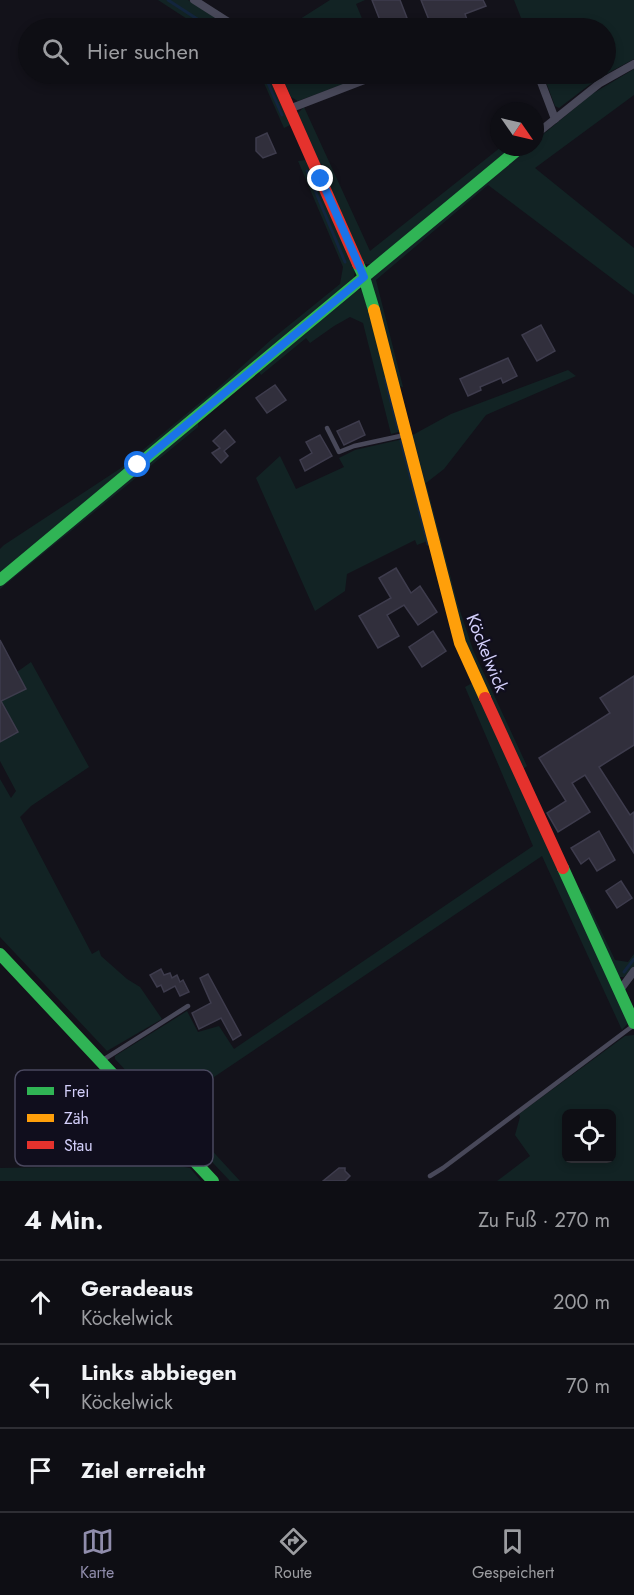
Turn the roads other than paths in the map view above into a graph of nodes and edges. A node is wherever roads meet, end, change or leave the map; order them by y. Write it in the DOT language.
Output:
graph roads {
  1 [pos="194,0"];
  2 [pos="222,18"];
  3 [pos="634,64"];
  4 [pos="616,74"];
  5 [pos="278,84"];
  6 [pos="354,84"];
  7 [pos="542,84"];
  8 [pos="599,84"];
  9 [pos="289,109"];
  10 [pos="555,119"];
  11 [pos="544,128"];
  12 [pos="510,156"];
  13 [pos="364,277"];
  14 [pos="327,428"];
  15 [pos="405,435"];
  16 [pos="0,580"];
  17 [pos="0,954"];
  18 [pos="634,971"];
  19 [pos="620,990"];
  20 [pos="188,1006"];
  21 [pos="634,1024"];
  22 [pos="101,1062"];
  23 [pos="109,1070"];
  24 [pos="199,1166"];
  25 [pos="430,1176"];
  26 [pos="213,1181"];
  1 -- 2 [label="street"];
  3 -- 4 [label="street"];
  5 -- 9 [label="street, Köckelwick"];
  6 -- 9 [label="street"];
  7 -- 10 [label="street"];
  8 -- 10 [label="street"];
  9 -- 13 [label="street, Köckelwick"];
  10 -- 11 [label="street"];
  12 -- 13 [label="street"];
  13 -- 15 [label="street, Köckelwick"];
  13 -- 16 [label="street"];
  14 -- 15 [label="lane"];
  15 -- 19 [label="street, Köckelwick"];
  17 -- 22 [label="street"];
  18 -- 19 [label="street"];
  19 -- 21 [label="street, Köckelwick"];
  20 -- 22 [label="lane"];
  21 -- 25 [label="lane"];
  22 -- 23 [label="street"];
  24 -- 26 [label="street"];
}
